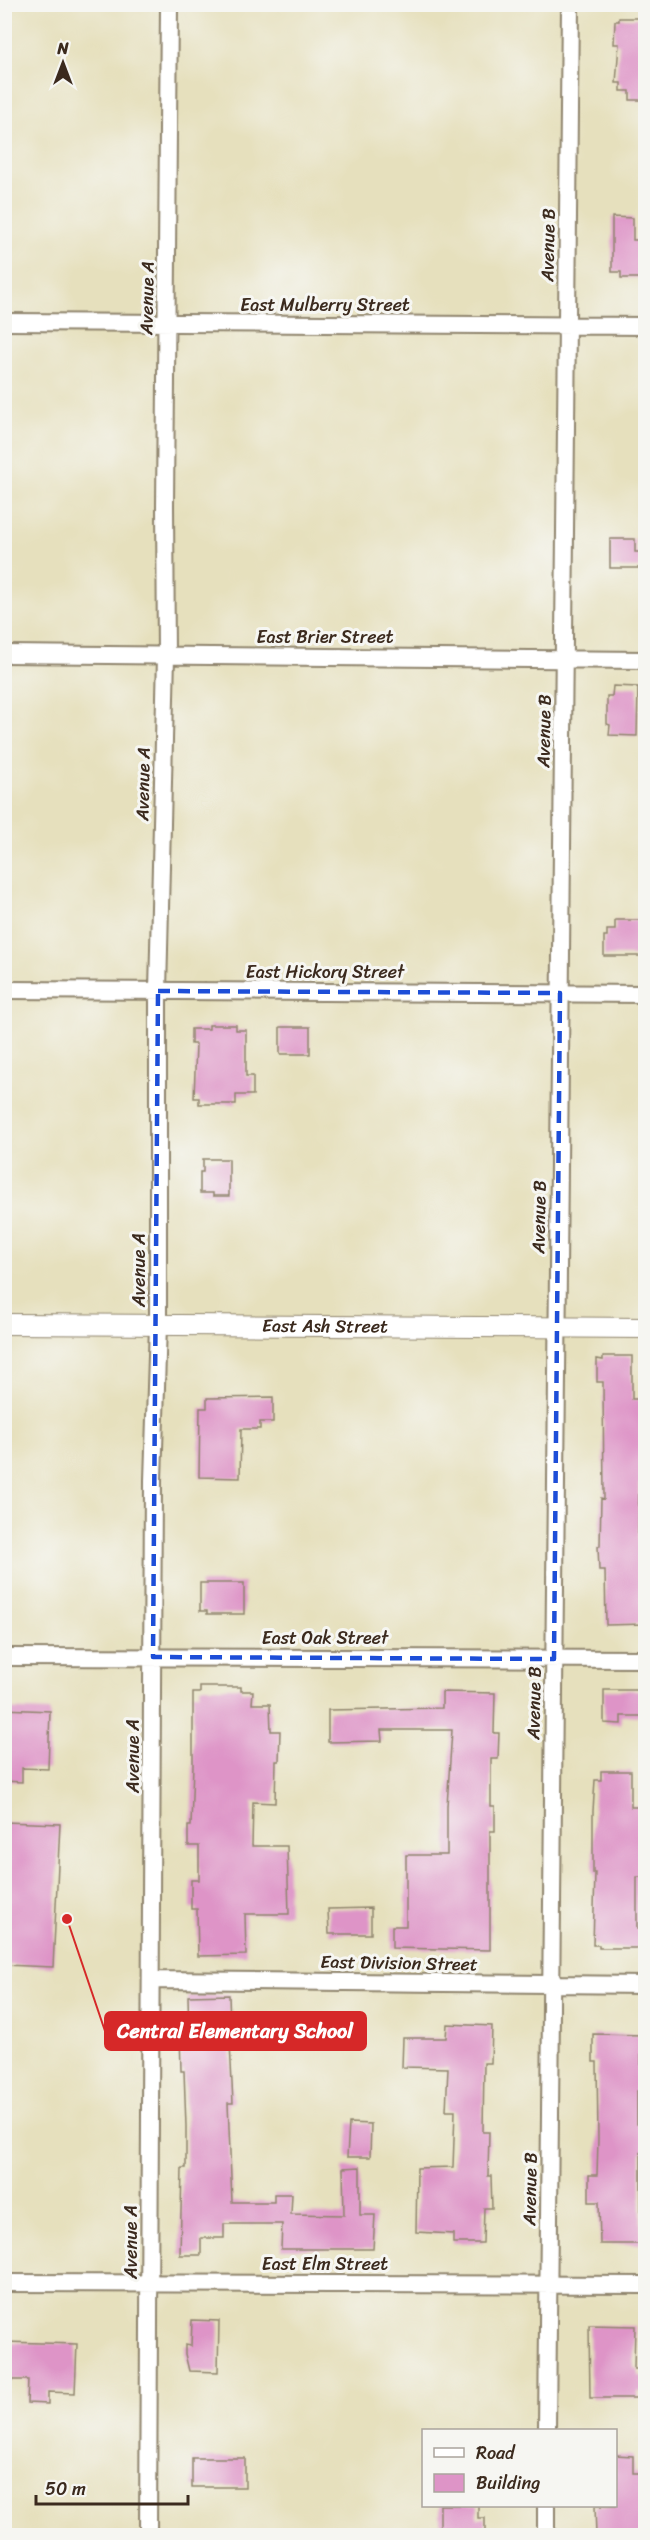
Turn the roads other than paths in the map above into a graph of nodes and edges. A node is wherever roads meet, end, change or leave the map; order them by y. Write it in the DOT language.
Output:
graph roads {
  1 [pos="170,4"];
  2 [pos="570,4"];
  3 [pos="4,322"];
  4 [pos="166,323"];
  5 [pos="567,326"];
  6 [pos="645,326"];
  7 [pos="4,654"];
  8 [pos="166,656"];
  9 [pos="564,659"];
  10 [pos="645,660"];
  11 [pos="4,990"];
  12 [pos="158,991"];
  13 [pos="560,993"];
  14 [pos="645,994"];
  15 [pos="4,1324"];
  16 [pos="158,1325"];
  17 [pos="557,1328"];
  18 [pos="645,1328"];
  19 [pos="4,1657"];
  20 [pos="153,1657"];
  21 [pos="554,1659"];
  22 [pos="645,1659"];
  23 [pos="152,1980"];
  24 [pos="551,1984"];
  25 [pos="645,1985"];
  26 [pos="4,2283"];
  27 [pos="150,2283"];
  28 [pos="548,2284"];
  29 [pos="645,2285"];
  30 [pos="547,2429"];
  31 [pos="546,2507"];
  32 [pos="148,2535"];
  33 [pos="546,2535"];
  1 -- 4 [label="street, Avenue A"];
  2 -- 5 [label="street, Avenue B"];
  3 -- 4 [label="street, East Mulberry Street"];
  4 -- 5 [label="street, East Mulberry Street"];
  4 -- 8 [label="street, Avenue A"];
  5 -- 6 [label="street, East Mulberry Street"];
  5 -- 9 [label="street, Avenue B"];
  7 -- 8 [label="street, East Brier Street"];
  8 -- 9 [label="street, East Brier Street"];
  8 -- 12 [label="street, Avenue A"];
  9 -- 10 [label="street, East Brier Street"];
  9 -- 13 [label="street, Avenue B"];
  11 -- 12 [label="street, East Hickory Street"];
  12 -- 13 [label="street, East Hickory Street"];
  12 -- 16 [label="street, Avenue A"];
  13 -- 14 [label="street, East Hickory Street"];
  13 -- 17 [label="street, Avenue B"];
  15 -- 16 [label="street, East Ash Street"];
  16 -- 17 [label="street, East Ash Street"];
  16 -- 20 [label="street, Avenue A"];
  17 -- 18 [label="street, East Ash Street"];
  17 -- 21 [label="street, Avenue B"];
  19 -- 20 [label="street, East Oak Street"];
  20 -- 21 [label="street, East Oak Street"];
  20 -- 23 [label="street, Avenue A"];
  21 -- 22 [label="street, East Oak Street"];
  21 -- 24 [label="street, Avenue B"];
  23 -- 24 [label="street, East Division Street"];
  23 -- 27 [label="street, Avenue A"];
  24 -- 25 [label="street, East Division Street"];
  24 -- 28 [label="street, Avenue B"];
  26 -- 27 [label="street, East Elm Street"];
  27 -- 28 [label="street, East Elm Street"];
  27 -- 32 [label="street, Avenue A"];
  28 -- 29 [label="street, East Elm Street"];
  28 -- 30 [label="street, Avenue B"];
  31 -- 33 [label="street"];
}
